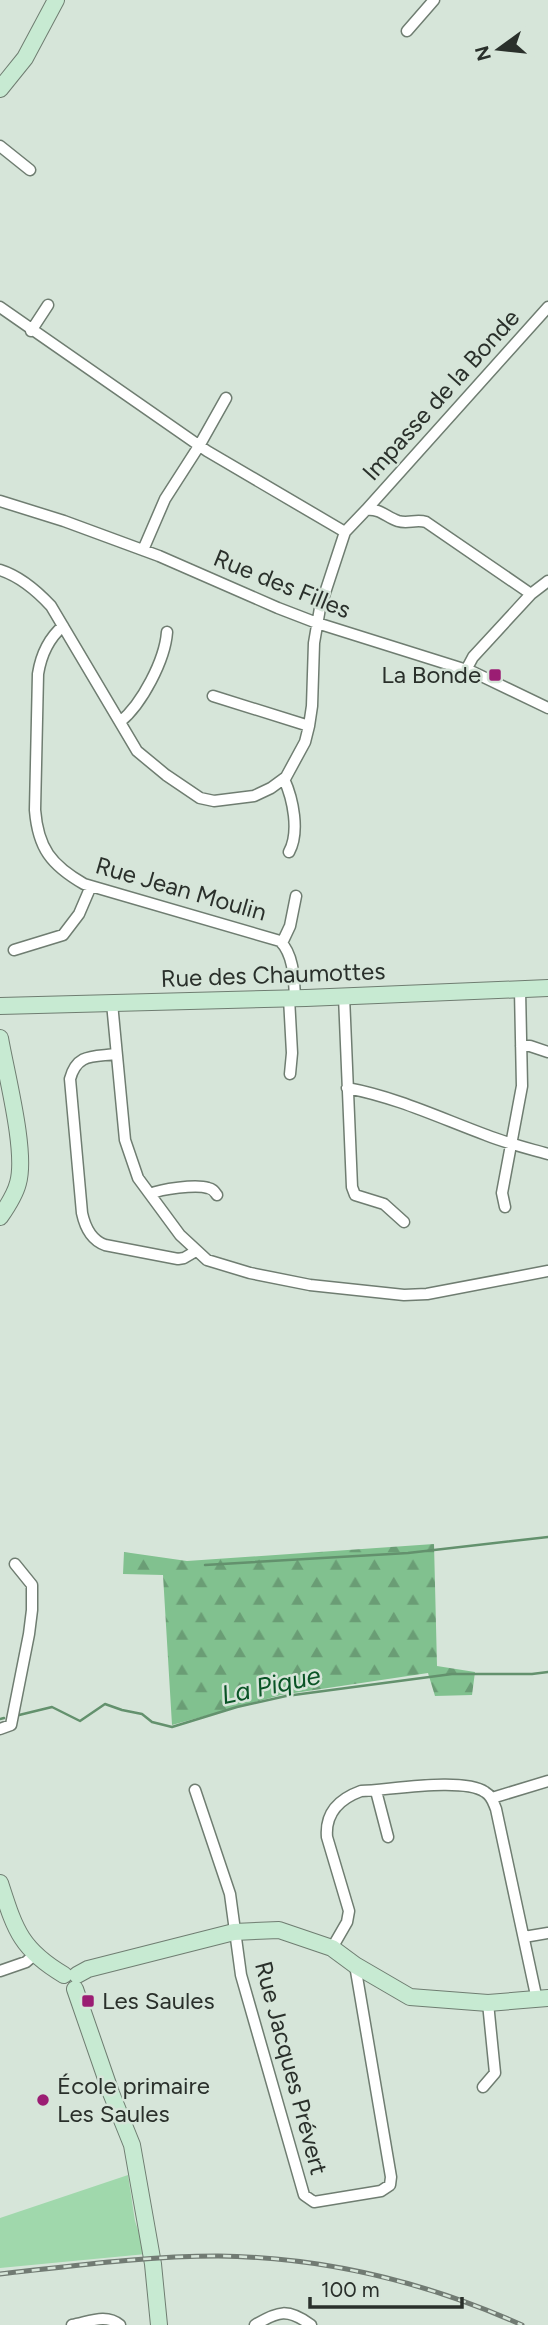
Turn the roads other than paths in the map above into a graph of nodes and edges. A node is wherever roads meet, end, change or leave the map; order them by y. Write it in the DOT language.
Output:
graph roads {
  1 [pos="57,0"];
  2 [pos="434,0"];
  3 [pos="407,31"];
  4 [pos="0,89"];
  5 [pos="0,146"];
  6 [pos="30,170"];
  7 [pos="48,305"];
  8 [pos="0,307"];
  9 [pos="548,307"];
  10 [pos="31,331"];
  11 [pos="226,398"];
  12 [pos="199,446"];
  13 [pos="0,501"];
  14 [pos="366,510"];
  15 [pos="345,532"];
  16 [pos="143,550"];
  17 [pos="0,570"];
  18 [pos="548,581"];
  19 [pos="531,594"];
  20 [pos="317,623"];
  21 [pos="63,626"];
  22 [pos="167,632"];
  23 [pos="466,670"];
  24 [pos="213,696"];
  25 [pos="548,708"];
  26 [pos="120,722"];
  27 [pos="309,726"];
  28 [pos="284,779"];
  29 [pos="289,852"];
  30 [pos="91,887"];
  31 [pos="296,896"];
  32 [pos="282,943"];
  33 [pos="14,950"];
  34 [pos="548,988"];
  35 [pos="520,990"];
  36 [pos="344,996"];
  37 [pos="292,998"];
  38 [pos="112,1003"];
  39 [pos="0,1006"];
  40 [pos="0,1038"];
  41 [pos="521,1046"];
  42 [pos="548,1052"];
  43 [pos="116,1054"];
  44 [pos="290,1074"];
  45 [pos="348,1088"];
  46 [pos="512,1143"];
  47 [pos="548,1154"];
  48 [pos="149,1194"];
  49 [pos="217,1195"];
  50 [pos="505,1206"];
  51 [pos="0,1217"];
  52 [pos="404,1222"];
  53 [pos="196,1251"];
  54 [pos="548,1271"];
  55 [pos="15,1564"];
  56 [pos="0,1729"];
  57 [pos="548,1780"];
  58 [pos="195,1790"];
  59 [pos="376,1791"];
  60 [pos="492,1797"];
  61 [pos="388,1837"];
  62 [pos="0,1882"];
  63 [pos="234,1932"];
  64 [pos="548,1933"];
  65 [pos="524,1937"];
  66 [pos="332,1948"];
  67 [pos="34,1955"];
  68 [pos="355,1965"];
  69 [pos="0,1971"];
  70 [pos="72,1979"];
  71 [pos="542,1999"];
  72 [pos="488,2003"];
  73 [pos="483,2087"];
  74 [pos="72,2325"];
  75 [pos="120,2325"];
  76 [pos="159,2325"];
  77 [pos="255,2325"];
  78 [pos="311,2325"];
  1 -- 4 [label="street"];
  2 -- 3 [label="street"];
  5 -- 6 [label="street"];
  7 -- 10 [label="street"];
  8 -- 10 [label="street"];
  9 -- 14 [label="street, Impasse de la Bonde"];
  10 -- 12 [label="street"];
  11 -- 12 [label="street"];
  12 -- 15 [label="street"];
  12 -- 16 [label="street"];
  13 -- 16 [label="street, Rue des Filles"];
  14 -- 15 [label="street, Impasse de la Bonde"];
  14 -- 19 [label="street"];
  15 -- 20 [label="street"];
  16 -- 20 [label="street, Rue des Filles"];
  17 -- 21 [label="street"];
  18 -- 19 [label="street"];
  19 -- 23 [label="street"];
  20 -- 23 [label="street, Rue des Filles"];
  20 -- 27 [label="street"];
  21 -- 26 [label="street"];
  21 -- 30 [label="street, Rue Jean Moulin"];
  22 -- 26 [label="street"];
  23 -- 25 [label="street, Rue des Filles"];
  24 -- 27 [label="street"];
  26 -- 28 [label="street"];
  27 -- 28 [label="street"];
  28 -- 29 [label="street"];
  30 -- 32 [label="street, Rue Jean Moulin"];
  30 -- 33 [label="street"];
  31 -- 32 [label="street"];
  32 -- 37 [label="street, Rue Jean Moulin"];
  34 -- 35 [label="street, Rue des Chaumottes"];
  35 -- 36 [label="street, Rue des Chaumottes"];
  35 -- 41 [label="street"];
  36 -- 37 [label="street, Rue des Chaumottes"];
  36 -- 45 [label="street"];
  37 -- 38 [label="street, Rue des Chaumottes"];
  37 -- 44 [label="street, Rue Jean Moulin"];
  38 -- 39 [label="street, Rue des Chaumottes"];
  38 -- 43 [label="street"];
  40 -- 51 [label="street"];
  41 -- 42 [label="street"];
  41 -- 46 [label="street"];
  43 -- 48 [label="street"];
  43 -- 53 [label="street"];
  45 -- 46 [label="street"];
  45 -- 52 [label="street"];
  46 -- 47 [label="street"];
  46 -- 50 [label="street"];
  48 -- 49 [label="street"];
  48 -- 53 [label="street"];
  53 -- 54 [label="street"];
  55 -- 56 [label="street"];
  57 -- 60 [label="street"];
  58 -- 63 [label="street"];
  59 -- 60 [label="street"];
  59 -- 61 [label="street"];
  59 -- 66 [label="street"];
  60 -- 65 [label="street"];
  62 -- 67 [label="street"];
  63 -- 66 [label="street"];
  63 -- 68 [label="street, Rue Jacques Prévert"];
  63 -- 70 [label="street"];
  64 -- 65 [label="street"];
  65 -- 71 [label="street"];
  66 -- 68 [label="street"];
  67 -- 69 [label="street"];
  67 -- 70 [label="street"];
  68 -- 72 [label="street"];
  70 -- 76 [label="street"];
  71 -- 72 [label="street"];
  72 -- 73 [label="street"];
  74 -- 75 [label="street"];
  77 -- 78 [label="street"];
}
